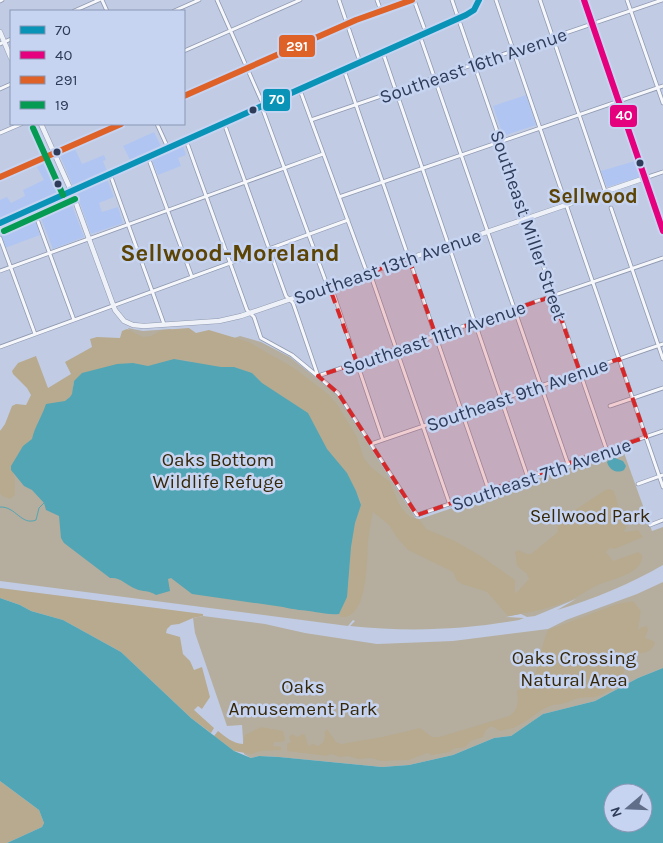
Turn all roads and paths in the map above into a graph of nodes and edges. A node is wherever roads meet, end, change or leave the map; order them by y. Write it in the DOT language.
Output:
graph roads {
  1 [pos="100,0"];
  2 [pos="199,0"];
  3 [pos="217,0"];
  4 [pos="300,0"];
  5 [pos="339,0"];
  6 [pos="377,0"];
  7 [pos="413,0"];
  8 [pos="452,0"];
  9 [pos="479,0"];
  10 [pos="496,0"];
  11 [pos="540,0"];
  12 [pos="584,0"];
  13 [pos="628,0"];
  14 [pos="662,0"];
  15 [pos="76,10"];
  16 [pos="176,10"];
  17 [pos="381,10"];
  18 [pos="631,10"];
  19 [pos="458,18"];
  20 [pos="347,24"];
  21 [pos="592,24"];
  22 [pos="230,31"];
  23 [pos="0,32"];
  24 [pos="426,33"];
  25 [pos="420,36"];
  26 [pos="553,38"];
  27 [pos="2,43"];
  28 [pos="185,51"];
  29 [pos="513,51"];
  30 [pos="383,52"];
  31 [pos="10,56"];
  32 [pos="360,62"];
  33 [pos="474,65"];
  34 [pos="247,68"];
  35 [pos="344,70"];
  36 [pos="435,78"];
  37 [pos="663,86"];
  38 [pos="658,88"];
  39 [pos="300,90"];
  40 [pos="396,91"];
  41 [pos="185,96"];
  42 [pos="618,101"];
  43 [pos="663,103"];
  44 [pos="357,105"];
  45 [pos="262,106"];
  46 [pos="579,115"];
  47 [pos="311,120"];
  48 [pos="224,124"];
  49 [pos="19,125"];
  50 [pos="41,125"];
  51 [pos="119,125"];
  52 [pos="157,125"];
  53 [pos="540,128"];
  54 [pos="0,133"];
  55 [pos="186,140"];
  56 [pos="500,142"];
  57 [pos="168,148"];
  58 [pos="54,154"];
  59 [pos="323,154"];
  60 [pos="461,155"];
  61 [pos="148,157"];
  62 [pos="284,168"];
  63 [pos="422,168"];
  64 [pos="663,172"];
  65 [pos="110,174"];
  66 [pos="0,177"];
  67 [pos="645,178"];
  68 [pos="245,182"];
  69 [pos="383,182"];
  70 [pos="71,191"];
  71 [pos="605,191"];
  72 [pos="206,196"];
  73 [pos="339,197"];
  74 [pos="566,205"];
  75 [pos="33,208"];
  76 [pos="611,208"];
  77 [pos="167,211"];
  78 [pos="527,218"];
  79 [pos="348,220"];
  80 [pos="0,222"];
  81 [pos="128,225"];
  82 [pos="663,231"];
  83 [pos="488,232"];
  84 [pos="308,235"];
  85 [pos="0,238"];
  86 [pos="89,239"];
  87 [pos="449,245"];
  88 [pos="269,248"];
  89 [pos="50,254"];
  90 [pos="663,258"];
  91 [pos="409,259"];
  92 [pos="230,263"];
  93 [pos="11,268"];
  94 [pos="632,269"];
  95 [pos="0,271"];
  96 [pos="368,273"];
  97 [pos="192,277"];
  98 [pos="593,282"];
  99 [pos="330,286"];
  100 [pos="152,291"];
  101 [pos="554,296"];
  102 [pos="290,300"];
  103 [pos="113,306"];
  104 [pos="514,309"];
  105 [pos="251,313"];
  106 [pos="74,320"];
  107 [pos="475,323"];
  108 [pos="164,325"];
  109 [pos="35,334"];
  110 [pos="436,336"];
  111 [pos="663,344"];
  112 [pos="658,346"];
  113 [pos="0,347"];
  114 [pos="397,350"];
  115 [pos="619,359"];
  116 [pos="663,359"];
  117 [pos="357,363"];
  118 [pos="580,372"];
  119 [pos="318,376"];
  120 [pos="540,385"];
  121 [pos="663,388"];
  122 [pos="633,398"];
  123 [pos="501,399"];
  124 [pos="610,406"];
  125 [pos="462,412"];
  126 [pos="423,426"];
  127 [pos="663,431"];
  128 [pos="646,437"];
  129 [pos="383,440"];
  130 [pos="371,444"];
  131 [pos="607,451"];
  132 [pos="568,464"];
  133 [pos="661,476"];
  134 [pos="528,478"];
  135 [pos="638,484"];
  136 [pos="663,487"];
  137 [pos="489,491"];
  138 [pos="450,505"];
  139 [pos="663,520"];
  140 [pos="650,525"];
  1 -- 15 [label="street"];
  2 -- 16 [label="street"];
  3 -- 22 [label="street"];
  4 -- 22 [label="street"];
  5 -- 20 [label="street"];
  6 -- 17 [label="street"];
  7 -- 17 [label="street"];
  7 -- 24 [label="street"];
  8 -- 19 [label="street, Southeast Miller Street"];
  9 -- 19 [label="street"];
  10 -- 29 [label="street"];
  11 -- 26 [label="street"];
  12 -- 21 [label="main road"];
  13 -- 18 [label="street"];
  14 -- 18 [label="street, Southeast 16th Avenue"];
  17 -- 20 [label="street"];
  18 -- 21 [label="street, Southeast 16th Avenue"];
  18 -- 38 [label="street"];
  19 -- 24 [label="street"];
  19 -- 33 [label="street, Southeast Miller Street"];
  20 -- 32 [label="street"];
  20 -- 34 [label="street"];
  21 -- 26 [label="street, Southeast 16th Avenue"];
  21 -- 42 [label="main road"];
  22 -- 28 [label="street"];
  22 -- 34 [label="street"];
  23 -- 27 [label="street"];
  24 -- 25 [label="street"];
  25 -- 30 [label="street"];
  25 -- 36 [label="street"];
  26 -- 29 [label="street, Southeast 16th Avenue"];
  26 -- 46 [label="street"];
  27 -- 31 [label="street"];
  29 -- 33 [label="street, Southeast 16th Avenue"];
  29 -- 53 [label="street"];
  30 -- 32 [label="street"];
  30 -- 40 [label="street"];
  32 -- 35 [label="street"];
  33 -- 36 [label="street, Southeast 16th Avenue"];
  33 -- 56 [label="street, Southeast Miller Street"];
  34 -- 41 [label="street"];
  34 -- 45 [label="street"];
  35 -- 39 [label="street"];
  35 -- 44 [label="street"];
  36 -- 40 [label="street, Southeast 16th Avenue"];
  36 -- 60 [label="street"];
  37 -- 38 [label="street"];
  38 -- 42 [label="street"];
  38 -- 43 [label="street"];
  39 -- 45 [label="street"];
  39 -- 47 [label="street"];
  40 -- 44 [label="street, Southeast 16th Avenue"];
  40 -- 63 [label="street"];
  42 -- 46 [label="street"];
  42 -- 67 [label="main road"];
  44 -- 47 [label="street, Southeast 16th Avenue"];
  44 -- 69 [label="street"];
  45 -- 48 [label="street"];
  45 -- 62 [label="street"];
  46 -- 53 [label="street"];
  46 -- 71 [label="street"];
  47 -- 59 [label="street"];
  48 -- 55 [label="street"];
  48 -- 68 [label="street"];
  49 -- 54 [label="street"];
  50 -- 58 [label="street"];
  51 -- 58 [label="street"];
  52 -- 57 [label="street"];
  53 -- 56 [label="street"];
  53 -- 74 [label="street"];
  55 -- 57 [label="street"];
  55 -- 72 [label="street"];
  56 -- 60 [label="street"];
  56 -- 78 [label="street, Southeast Miller Street"];
  57 -- 61 [label="street"];
  58 -- 66 [label="street"];
  58 -- 70 [label="street"];
  59 -- 62 [label="street"];
  59 -- 73 [label="street"];
  60 -- 63 [label="street"];
  60 -- 83 [label="street"];
  61 -- 65 [label="street"];
  61 -- 77 [label="street"];
  62 -- 68 [label="street"];
  62 -- 84 [label="street"];
  63 -- 69 [label="street"];
  63 -- 87 [label="street"];
  64 -- 67 [label="street, Southeast 13th Avenue"];
  65 -- 70 [label="street"];
  65 -- 81 [label="street"];
  67 -- 71 [label="street, Southeast 13th Avenue"];
  67 -- 82 [label="main road"];
  68 -- 72 [label="street"];
  68 -- 88 [label="street"];
  69 -- 73 [label="street"];
  69 -- 91 [label="street"];
  70 -- 75 [label="street"];
  70 -- 86 [label="street"];
  71 -- 74 [label="street, Southeast 13th Avenue"];
  72 -- 77 [label="street"];
  72 -- 92 [label="street"];
  73 -- 79 [label="street"];
  74 -- 78 [label="street, Southeast 13th Avenue"];
  74 -- 98 [label="street"];
  75 -- 80 [label="street"];
  75 -- 89 [label="street"];
  76 -- 94 [label="street"];
  77 -- 81 [label="street"];
  77 -- 97 [label="street"];
  78 -- 83 [label="street, Southeast 13th Avenue"];
  78 -- 101 [label="street, Southeast Miller Street"];
  79 -- 84 [label="street"];
  79 -- 96 [label="street"];
  81 -- 86 [label="street"];
  81 -- 100 [label="street"];
  83 -- 87 [label="street, Southeast 13th Avenue"];
  83 -- 104 [label="street"];
  84 -- 88 [label="street"];
  84 -- 99 [label="street"];
  85 -- 93 [label="street"];
  86 -- 89 [label="street"];
  86 -- 103 [label="street"];
  87 -- 91 [label="street, Southeast 13th Avenue"];
  87 -- 107 [label="street"];
  88 -- 92 [label="street"];
  88 -- 102 [label="street"];
  89 -- 93 [label="street"];
  89 -- 106 [label="street"];
  90 -- 94 [label="street, Southeast 11th Avenue"];
  91 -- 96 [label="street, Southeast 13th Avenue"];
  91 -- 110 [label="street"];
  92 -- 97 [label="street"];
  92 -- 105 [label="street"];
  93 -- 95 [label="street"];
  93 -- 109 [label="street"];
  94 -- 98 [label="street, Southeast 11th Avenue"];
  94 -- 112 [label="street"];
  96 -- 99 [label="street, Southeast 13th Avenue"];
  96 -- 114 [label="street"];
  97 -- 100 [label="street"];
  98 -- 101 [label="street, Southeast 11th Avenue"];
  98 -- 115 [label="street"];
  99 -- 102 [label="street, Southeast 13th Avenue"];
  99 -- 117 [label="street"];
  100 -- 103 [label="street"];
  100 -- 108 [label="street"];
  101 -- 104 [label="street, Southeast 11th Avenue"];
  101 -- 118 [label="street, Southeast Miller Street"];
  102 -- 105 [label="street, Southeast 13th Avenue"];
  102 -- 119 [label="street"];
  103 -- 106 [label="street"];
  103 -- 108 [label="street, Southeast 13th Avenue"];
  104 -- 107 [label="street, Southeast 11th Avenue"];
  104 -- 120 [label="street"];
  105 -- 108 [label="street, Southeast 13th Avenue"];
  105 -- 119 [label="street"];
  106 -- 109 [label="street"];
  107 -- 110 [label="street, Southeast 11th Avenue"];
  107 -- 123 [label="street"];
  109 -- 113 [label="street"];
  110 -- 114 [label="street, Southeast 11th Avenue"];
  110 -- 125 [label="street"];
  111 -- 112 [label="street, Southeast 9th Avenue"];
  112 -- 115 [label="street, Southeast 9th Avenue"];
  112 -- 116 [label="street"];
  114 -- 117 [label="street, Southeast 11th Avenue"];
  114 -- 126 [label="street"];
  115 -- 118 [label="street, Southeast 9th Avenue"];
  115 -- 122 [label="street"];
  117 -- 119 [label="street, Southeast 11th Avenue"];
  117 -- 129 [label="street"];
  118 -- 120 [label="street, Southeast 9th Avenue"];
  118 -- 131 [label="street, Southeast Miller Street"];
  119 -- 130 [label="street"];
  120 -- 123 [label="street, Southeast 9th Avenue"];
  120 -- 132 [label="street"];
  121 -- 122 [label="street"];
  122 -- 124 [label="street"];
  122 -- 128 [label="street"];
  123 -- 125 [label="street, Southeast 9th Avenue"];
  123 -- 134 [label="street"];
  125 -- 126 [label="street, Southeast 9th Avenue"];
  125 -- 137 [label="street"];
  126 -- 129 [label="street, Southeast 9th Avenue"];
  126 -- 138 [label="street"];
  127 -- 128 [label="street, Southeast 7th Avenue"];
  128 -- 131 [label="street, Southeast 7th Avenue"];
  128 -- 133 [label="street"];
  129 -- 130 [label="street, Southeast 9th Avenue"];
  130 -- 138 [label="street, Southeast 7th Avenue"];
  131 -- 132 [label="street, Southeast 7th Avenue"];
  132 -- 134 [label="street, Southeast 7th Avenue"];
  133 -- 135 [label="street"];
  133 -- 136 [label="street"];
  134 -- 137 [label="street, Southeast 7th Avenue"];
  137 -- 138 [label="street, Southeast 7th Avenue"];
  139 -- 140 [label="street"];
}
